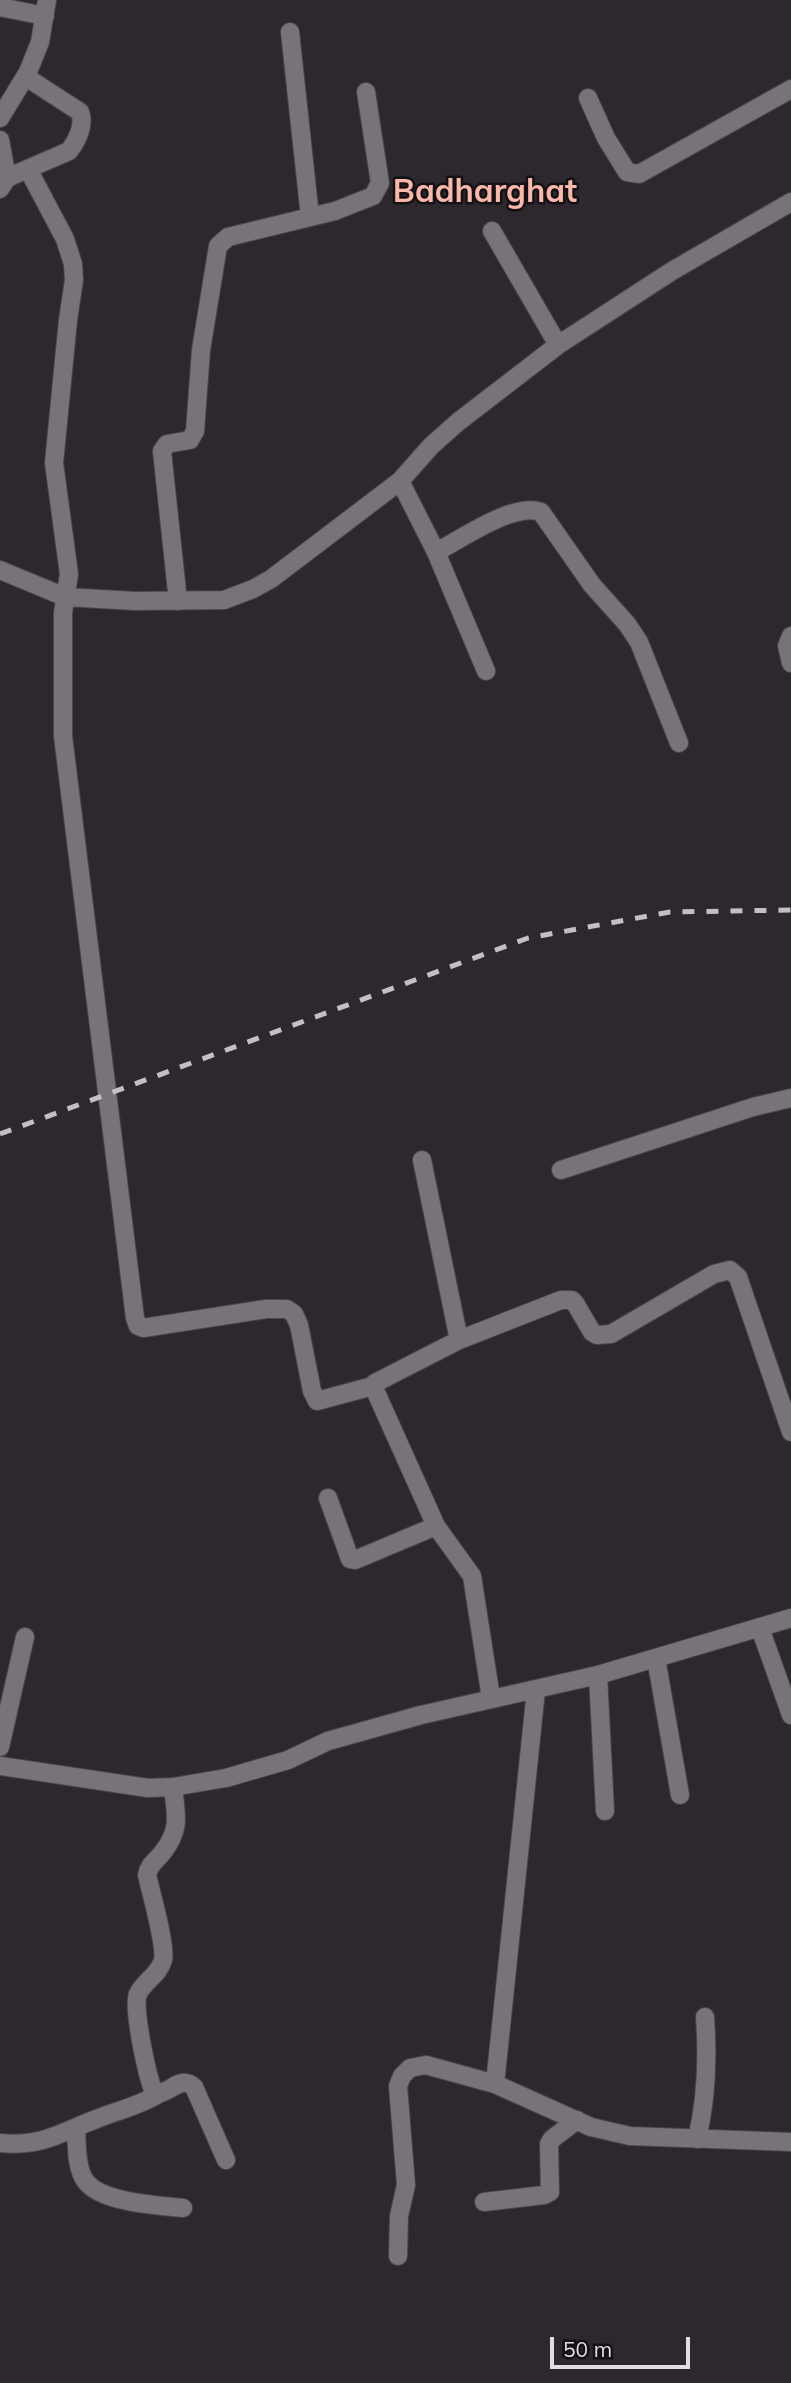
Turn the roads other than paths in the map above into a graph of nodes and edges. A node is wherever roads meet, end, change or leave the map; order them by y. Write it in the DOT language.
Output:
graph roads {
  1 [pos="0,7"];
  2 [pos="46,8"];
  3 [pos="290,32"];
  4 [pos="28,72"];
  5 [pos="791,89"];
  6 [pos="366,92"];
  7 [pos="588,98"];
  8 [pos="0,118"];
  9 [pos="0,140"];
  10 [pos="27,169"];
  11 [pos="4,184"];
  12 [pos="791,202"];
  13 [pos="310,217"];
  14 [pos="492,231"];
  15 [pos="558,345"];
  16 [pos="400,481"];
  17 [pos="436,552"];
  18 [pos="0,570"];
  19 [pos="65,597"];
  20 [pos="178,601"];
  21 [pos="791,636"];
  22 [pos="791,663"];
  23 [pos="486,671"];
  24 [pos="679,743"];
  25 [pos="791,1098"];
  26 [pos="422,1160"];
  27 [pos="561,1170"];
  28 [pos="459,1340"];
  29 [pos="373,1386"];
  30 [pos="791,1432"];
  31 [pos="328,1499"];
  32 [pos="436,1526"];
  33 [pos="791,1618"];
  34 [pos="760,1628"];
  35 [pos="25,1637"];
  36 [pos="656,1658"];
  37 [pos="598,1675"];
  38 [pos="536,1690"];
  39 [pos="491,1698"];
  40 [pos="791,1715"];
  41 [pos="0,1747"];
  42 [pos="0,1766"];
  43 [pos="173,1787"];
  44 [pos="680,1795"];
  45 [pos="605,1811"];
  46 [pos="705,2017"];
  47 [pos="495,2084"];
  48 [pos="160,2093"];
  49 [pos="577,2120"];
  50 [pos="76,2129"];
  51 [pos="697,2139"];
  52 [pos="791,2142"];
  53 [pos="0,2143"];
  54 [pos="226,2160"];
  55 [pos="484,2202"];
  56 [pos="183,2208"];
  57 [pos="398,2256"];
  1 -- 2 [label="street"];
  2 -- 4 [label="street"];
  3 -- 13 [label="street"];
  4 -- 8 [label="street"];
  4 -- 10 [label="street"];
  5 -- 7 [label="street"];
  6 -- 13 [label="street"];
  9 -- 11 [label="street"];
  10 -- 11 [label="street"];
  10 -- 19 [label="street"];
  12 -- 15 [label="street"];
  13 -- 20 [label="street"];
  14 -- 15 [label="street"];
  15 -- 16 [label="street"];
  16 -- 17 [label="street"];
  16 -- 20 [label="street"];
  17 -- 23 [label="street"];
  17 -- 24 [label="street"];
  18 -- 19 [label="street"];
  19 -- 20 [label="street"];
  19 -- 29 [label="street"];
  21 -- 22 [label="street"];
  25 -- 27 [label="street"];
  26 -- 28 [label="street"];
  28 -- 29 [label="street"];
  28 -- 30 [label="street"];
  29 -- 32 [label="street"];
  31 -- 32 [label="street"];
  32 -- 39 [label="street"];
  33 -- 34 [label="street"];
  34 -- 36 [label="street"];
  34 -- 40 [label="street"];
  35 -- 41 [label="street"];
  36 -- 37 [label="street"];
  36 -- 44 [label="street"];
  37 -- 38 [label="street"];
  37 -- 45 [label="street"];
  38 -- 39 [label="street"];
  38 -- 47 [label="street"];
  39 -- 43 [label="street"];
  42 -- 43 [label="street"];
  43 -- 48 [label="street"];
  46 -- 51 [label="street"];
  47 -- 49 [label="street"];
  47 -- 57 [label="street"];
  48 -- 50 [label="street"];
  48 -- 54 [label="street"];
  49 -- 51 [label="street"];
  49 -- 55 [label="street"];
  50 -- 53 [label="street"];
  50 -- 56 [label="street"];
  51 -- 52 [label="street"];
}
